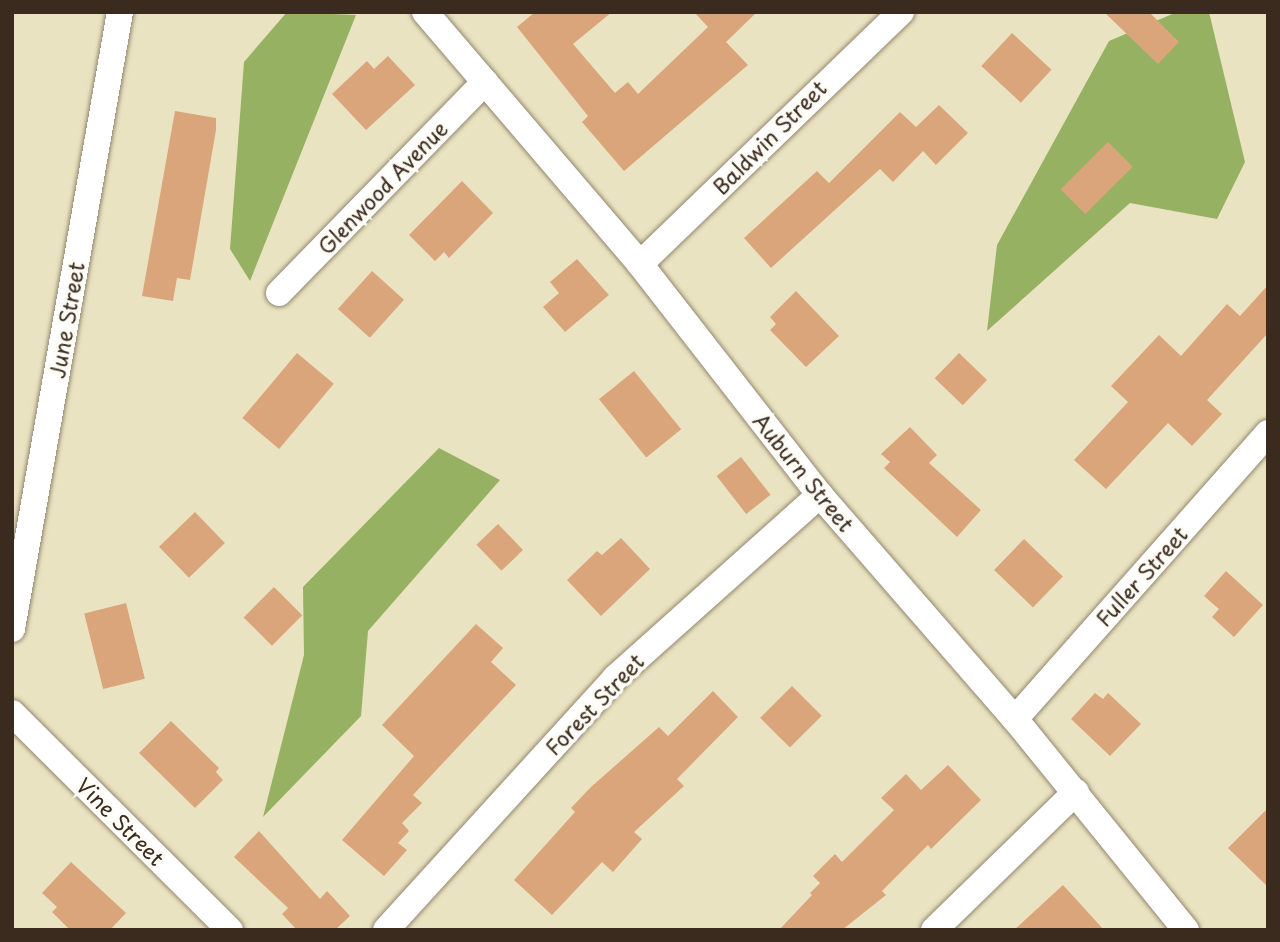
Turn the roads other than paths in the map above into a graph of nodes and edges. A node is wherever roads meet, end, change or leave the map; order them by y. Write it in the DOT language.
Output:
graph roads {
  1 [pos="120,12"];
  2 [pos="425,12"];
  3 [pos="901,12"];
  4 [pos="485,82"];
  5 [pos="640,264"];
  6 [pos="279,293"];
  7 [pos="1268,433"];
  8 [pos="820,495"];
  9 [pos="12,629"];
  10 [pos="12,713"];
  11 [pos="1015,719"];
  12 [pos="1076,792"];
  13 [pos="230,930"];
  14 [pos="386,930"];
  15 [pos="934,930"];
  16 [pos="1186,930"];
  1 -- 9 [label="street, June Street"];
  2 -- 4 [label="street, Auburn Street"];
  3 -- 5 [label="street, Baldwin Street"];
  4 -- 5 [label="street, Auburn Street"];
  4 -- 6 [label="street, Glenwood Avenue"];
  5 -- 8 [label="street, Auburn Street"];
  7 -- 11 [label="street, Fuller Street"];
  8 -- 11 [label="street, Auburn Street"];
  8 -- 14 [label="street, Forest Street"];
  10 -- 13 [label="street, Vine Street"];
  11 -- 12 [label="street, Auburn Street"];
  12 -- 15 [label="street"];
  12 -- 16 [label="street, Auburn Street"];
}
